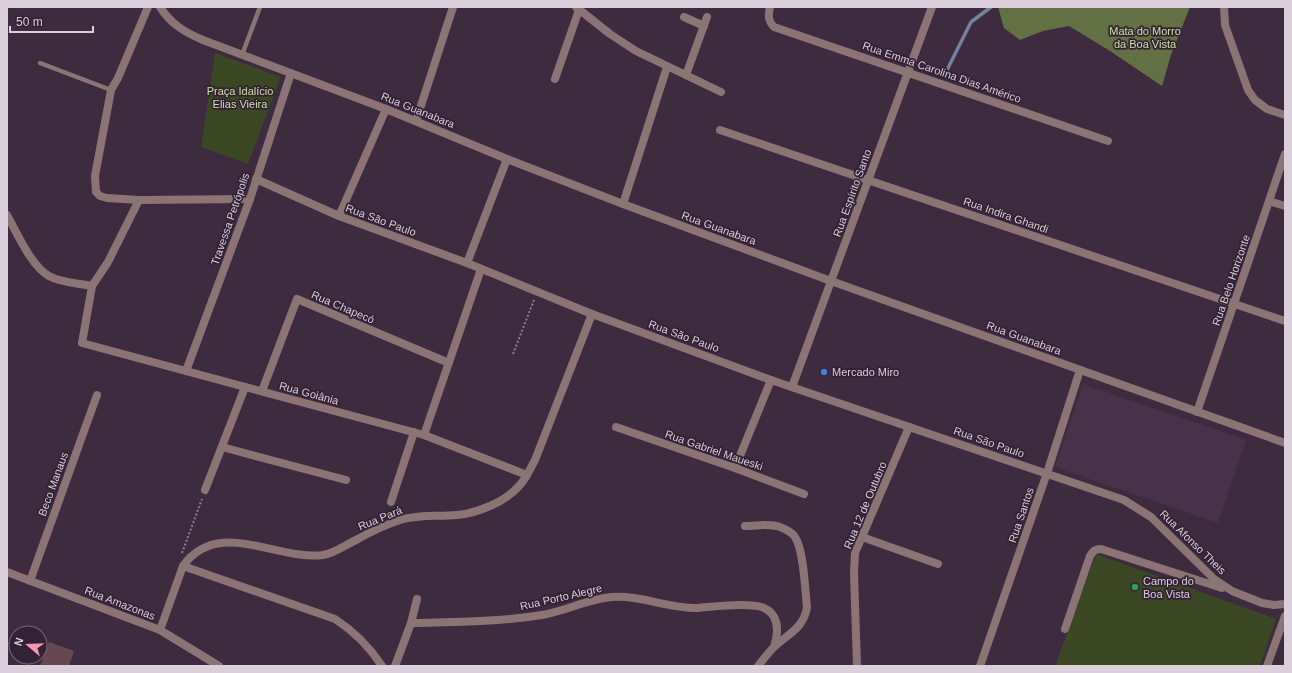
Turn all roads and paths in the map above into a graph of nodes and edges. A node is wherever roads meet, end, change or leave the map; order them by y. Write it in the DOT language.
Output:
graph roads {
  1 [pos="148,7"];
  2 [pos="160,7"];
  3 [pos="260,7"];
  4 [pos="453,7"];
  5 [pos="770,7"];
  6 [pos="932,7"];
  7 [pos="1224,7"];
  8 [pos="578,8"];
  9 [pos="684,17"];
  10 [pos="707,17"];
  11 [pos="704,26"];
  12 [pos="242,55"];
  13 [pos="40,64"];
  14 [pos="667,67"];
  15 [pos="908,72"];
  16 [pos="291,73"];
  17 [pos="686,76"];
  18 [pos="555,79"];
  19 [pos="111,90"];
  20 [pos="721,92"];
  21 [pos="386,109"];
  22 [pos="1285,115"];
  23 [pos="416,122"];
  24 [pos="720,130"];
  25 [pos="1108,140"];
  26 [pos="1285,154"];
  27 [pos="507,159"];
  28 [pos="256,179"];
  29 [pos="868,180"];
  30 [pos="250,199"];
  31 [pos="139,200"];
  32 [pos="1269,201"];
  33 [pos="623,204"];
  34 [pos="1285,206"];
  35 [pos="7,215"];
  36 [pos="339,216"];
  37 [pos="467,263"];
  38 [pos="482,268"];
  39 [pos="832,281"];
  40 [pos="92,286"];
  41 [pos="537,292"];
  42 [pos="1234,304"];
  43 [pos="592,314"];
  44 [pos="1285,321"];
  45 [pos="513,354"];
  46 [pos="449,363"];
  47 [pos="1080,370"];
  48 [pos="186,371"];
  49 [pos="771,380"];
  50 [pos="245,387"];
  51 [pos="792,387"];
  52 [pos="262,391"];
  53 [pos="97,395"];
  54 [pos="1197,412"];
  55 [pos="616,427"];
  56 [pos="909,427"];
  57 [pos="414,432"];
  58 [pos="424,435"];
  59 [pos="1285,443"];
  60 [pos="222,447"];
  61 [pos="735,468"];
  62 [pos="1047,473"];
  63 [pos="527,475"];
  64 [pos="346,480"];
  65 [pos="205,490"];
  66 [pos="804,494"];
  67 [pos="1111,495"];
  68 [pos="391,502"];
  69 [pos="746,526"];
  70 [pos="862,537"];
  71 [pos="938,564"];
  72 [pos="183,566"];
  73 [pos="7,572"];
  74 [pos="30,581"];
  75 [pos="1232,591"];
  76 [pos="417,599"];
  77 [pos="1285,604"];
  78 [pos="1285,616"];
  79 [pos="411,622"];
  80 [pos="1065,629"];
  81 [pos="160,630"];
  82 [pos="774,647"];
  83 [pos="219,666"];
  84 [pos="382,666"];
  85 [pos="395,666"];
  86 [pos="758,666"];
  87 [pos="857,666"];
  88 [pos="980,666"];
  89 [pos="1267,666"];
  1 -- 19 [label="street"];
  2 -- 12 [label="street, Rua Guanabara"];
  3 -- 12 [label="lane"];
  4 -- 23 [label="street"];
  5 -- 15 [label="street, Rua Emma Carolina Dias Américo"];
  6 -- 15 [label="street, Rua Espírito Santo"];
  7 -- 22 [label="street"];
  8 -- 14 [label="street"];
  8 -- 18 [label="street"];
  9 -- 11 [label="street"];
  10 -- 11 [label="street"];
  11 -- 17 [label="street"];
  12 -- 16 [label="street, Rua Guanabara"];
  13 -- 19 [label="lane"];
  14 -- 17 [label="street"];
  14 -- 33 [label="street"];
  15 -- 25 [label="street, Rua Emma Carolina Dias Américo"];
  15 -- 29 [label="street, Rua Espírito Santo"];
  16 -- 21 [label="street, Rua Guanabara"];
  16 -- 28 [label="street, Travessa Petrópolis"];
  17 -- 20 [label="street"];
  19 -- 31 [label="street"];
  21 -- 23 [label="street, Rua Guanabara"];
  21 -- 36 [label="street"];
  23 -- 27 [label="street, Rua Guanabara"];
  24 -- 29 [label="street, Rua Indira Ghandi"];
  26 -- 32 [label="street, Rua Belo Horizonte"];
  27 -- 33 [label="street, Rua Guanabara"];
  27 -- 37 [label="street"];
  28 -- 30 [label="street, Travessa Petrópolis"];
  28 -- 36 [label="street, Rua São Paulo"];
  29 -- 39 [label="street, Rua Espírito Santo"];
  29 -- 42 [label="street, Rua Indira Ghandi"];
  30 -- 31 [label="street"];
  30 -- 48 [label="street, Travessa Petrópolis"];
  31 -- 40 [label="street"];
  32 -- 34 [label="street"];
  32 -- 42 [label="street, Rua Belo Horizonte"];
  33 -- 39 [label="street, Rua Guanabara"];
  35 -- 40 [label="street"];
  36 -- 37 [label="street, Rua São Paulo"];
  37 -- 38 [label="street, Rua São Paulo"];
  38 -- 41 [label="street, Rua São Paulo"];
  38 -- 46 [label="street"];
  39 -- 47 [label="street, Rua Guanabara"];
  39 -- 51 [label="street, Rua Espírito Santo"];
  40 -- 48 [label="street, Rua Goiânia"];
  41 -- 43 [label="street, Rua São Paulo"];
  41 -- 45 [label="path"];
  42 -- 44 [label="street, Rua Indira Ghandi"];
  42 -- 54 [label="street, Rua Belo Horizonte"];
  43 -- 49 [label="street, Rua São Paulo"];
  43 -- 63 [label="street, Rua Pará"];
  46 -- 52 [label="street, Rua Chapecó"];
  46 -- 58 [label="street"];
  47 -- 54 [label="street, Rua Guanabara"];
  47 -- 62 [label="street, Rua Santos"];
  48 -- 50 [label="street, Rua Goiânia"];
  49 -- 51 [label="street, Rua São Paulo"];
  49 -- 61 [label="street"];
  50 -- 52 [label="street, Rua Goiânia"];
  50 -- 60 [label="street"];
  51 -- 56 [label="street, Rua São Paulo"];
  52 -- 57 [label="street, Rua Goiânia"];
  53 -- 74 [label="street, Beco Manaus"];
  54 -- 59 [label="street, Rua Guanabara"];
  55 -- 61 [label="street, Rua Gabriel Maueski"];
  56 -- 62 [label="street, Rua São Paulo"];
  56 -- 70 [label="street, Rua 12 de Outubro"];
  57 -- 58 [label="street, Rua Goiânia"];
  57 -- 68 [label="street"];
  58 -- 63 [label="street, Rua Goiânia"];
  60 -- 64 [label="street"];
  60 -- 65 [label="street"];
  61 -- 66 [label="street, Rua Gabriel Maueski"];
  62 -- 67 [label="street, Rua São Paulo"];
  62 -- 88 [label="street, Rua Santos"];
  63 -- 72 [label="street, Rua Pará"];
  65 -- 72 [label="path"];
  67 -- 75 [label="street, Rua Afonso Theis"];
  69 -- 82 [label="street"];
  70 -- 71 [label="street"];
  70 -- 87 [label="street, Rua 12 de Outubro"];
  72 -- 81 [label="street, Rua Pará"];
  72 -- 84 [label="street"];
  73 -- 74 [label="street, Rua Amazonas"];
  74 -- 81 [label="street, Rua Amazonas"];
  75 -- 77 [label="street, Rua Afonso Theis"];
  75 -- 80 [label="street"];
  76 -- 79 [label="street"];
  78 -- 89 [label="street"];
  79 -- 82 [label="street, Rua Porto Alegre"];
  79 -- 85 [label="street"];
  81 -- 83 [label="street, Rua Amazonas"];
  82 -- 86 [label="street"];
}
